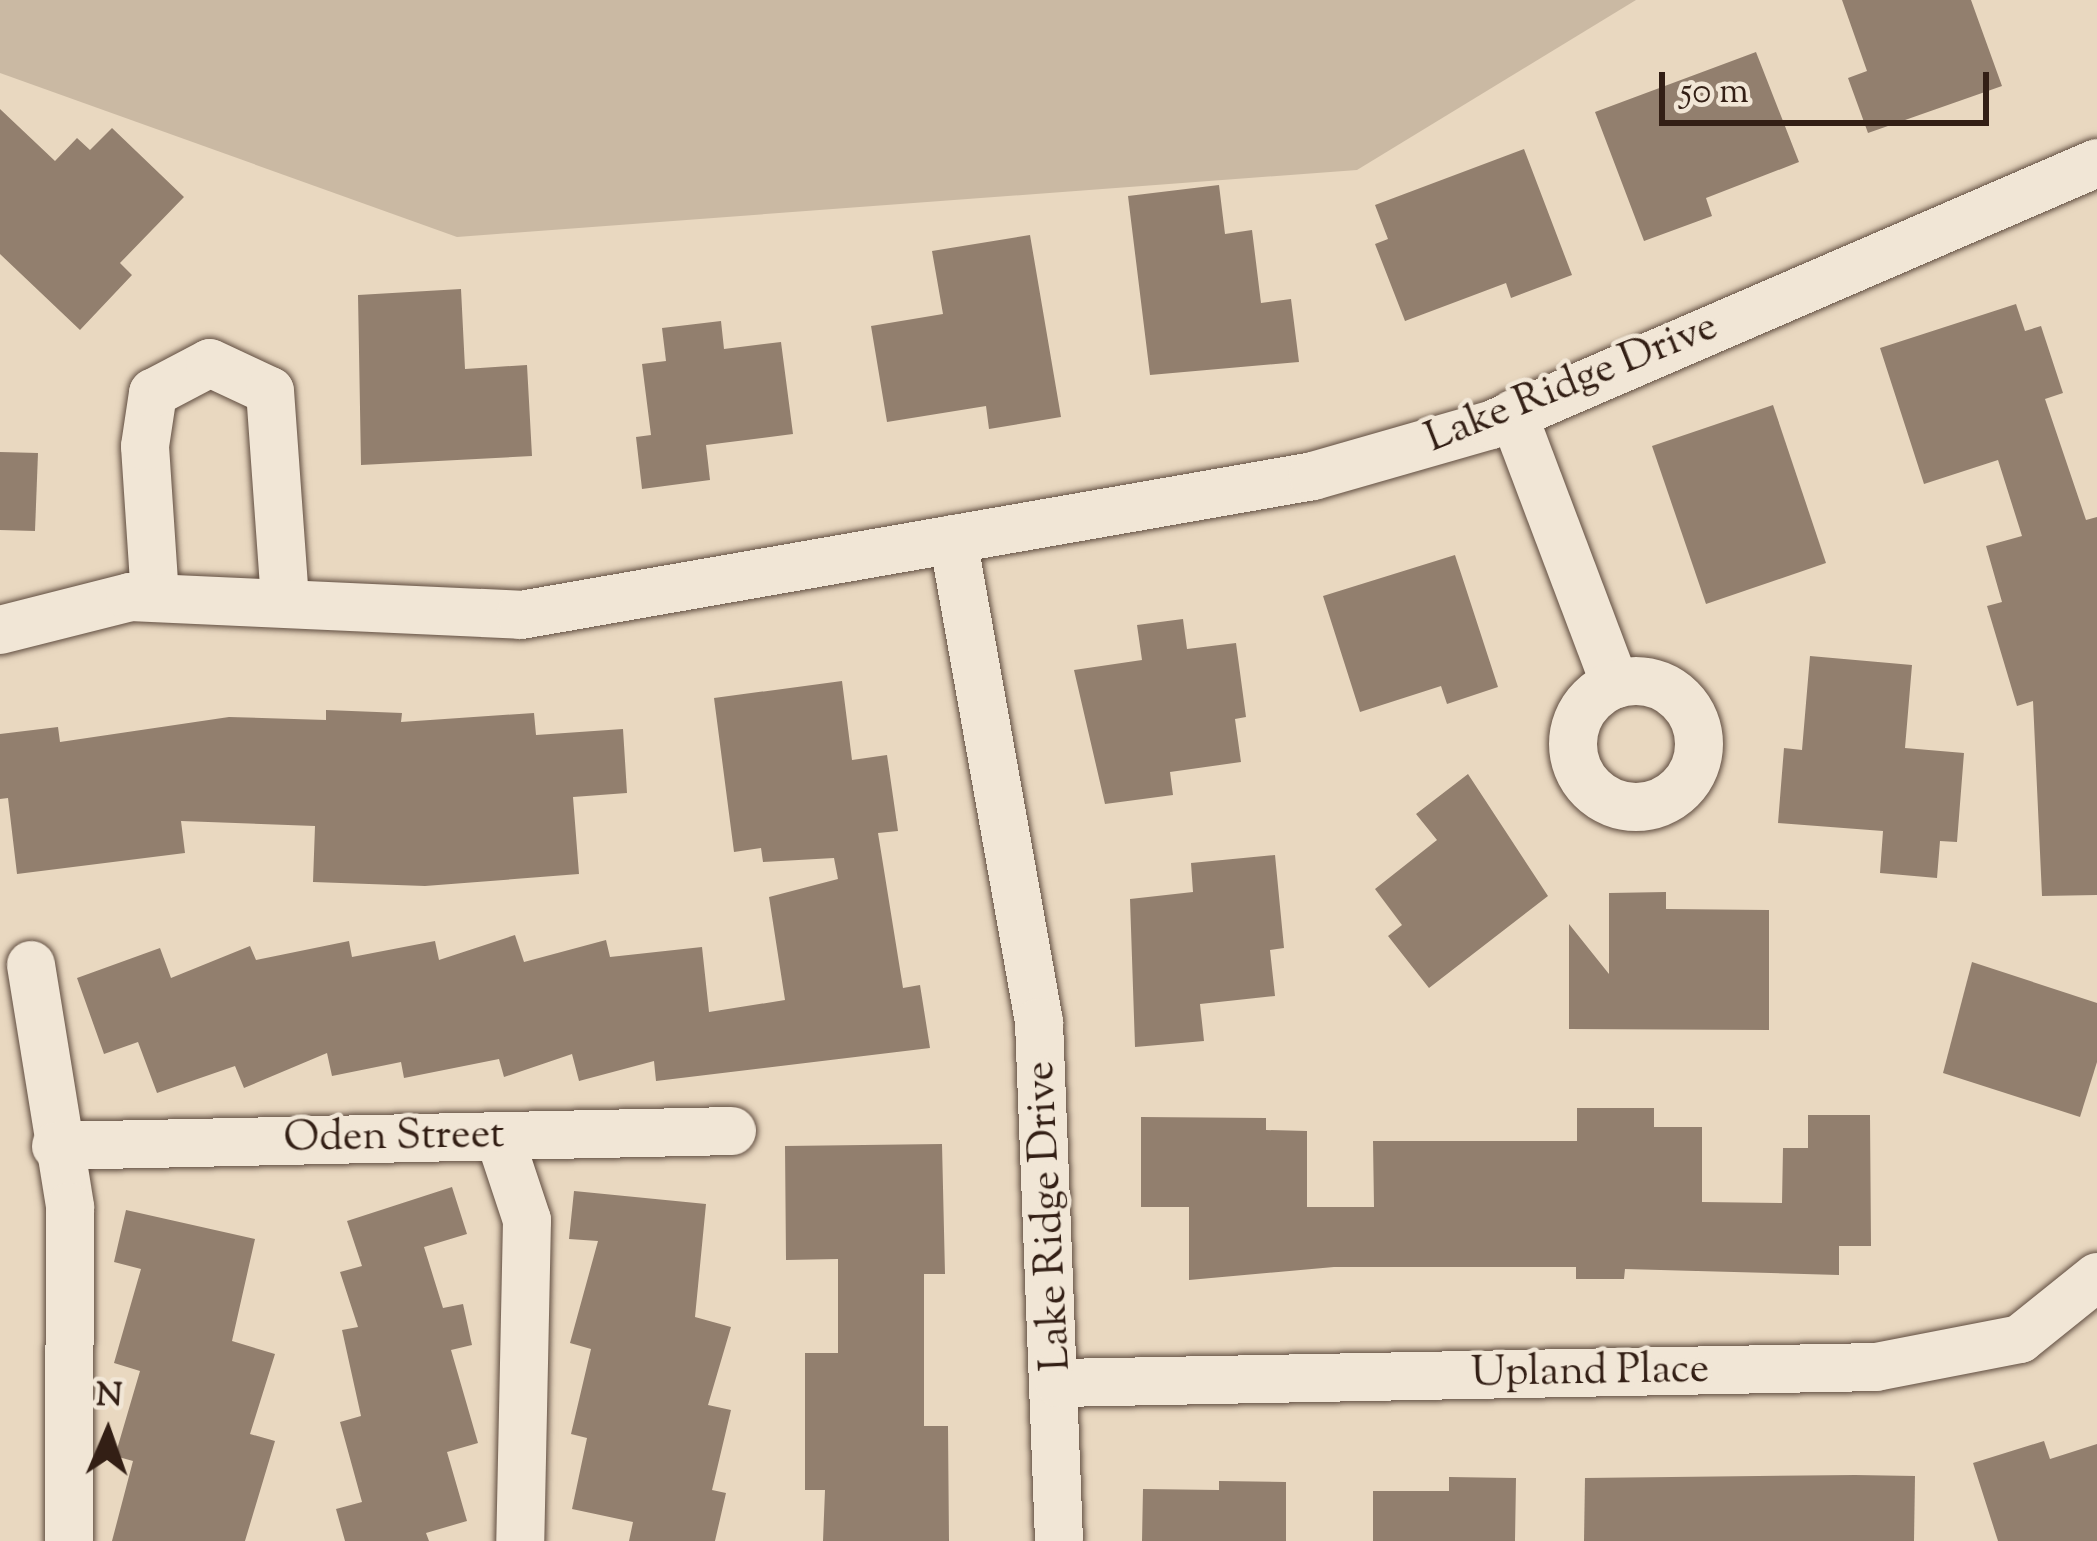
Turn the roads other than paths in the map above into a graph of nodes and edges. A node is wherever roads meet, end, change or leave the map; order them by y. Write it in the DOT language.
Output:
graph roads {
  1 [pos="2094,172"];
  2 [pos="1513,414"];
  3 [pos="953,539"];
  4 [pos="154,598"];
  5 [pos="285,600"];
  6 [pos="0,630"];
  7 [pos="1616,684"];
  8 [pos="31,965"];
  9 [pos="732,1131"];
  10 [pos="499,1136"];
  11 [pos="56,1146"];
  12 [pos="2097,1277"];
  13 [pos="1059,1383"];
  14 [pos="69,1541"];
  15 [pos="520,1541"];
  16 [pos="1059,1541"];
  1 -- 2 [label="street, Lake Ridge Drive"];
  2 -- 3 [label="street, Lake Ridge Drive"];
  2 -- 7 [label="street"];
  3 -- 5 [label="street, Lake Ridge Drive"];
  3 -- 13 [label="street, Lake Ridge Drive"];
  4 -- 5 [label="street, Lake Ridge Drive"];
  4 -- 5 [label="street"];
  4 -- 6 [label="street, Lake Ridge Drive"];
  8 -- 11 [label="street"];
  9 -- 10 [label="street, Oden Street"];
  10 -- 11 [label="street, Oden Street"];
  10 -- 15 [label="street"];
  11 -- 14 [label="street"];
  12 -- 13 [label="street, Upland Place"];
  13 -- 16 [label="street, Lake Ridge Drive"];
}
